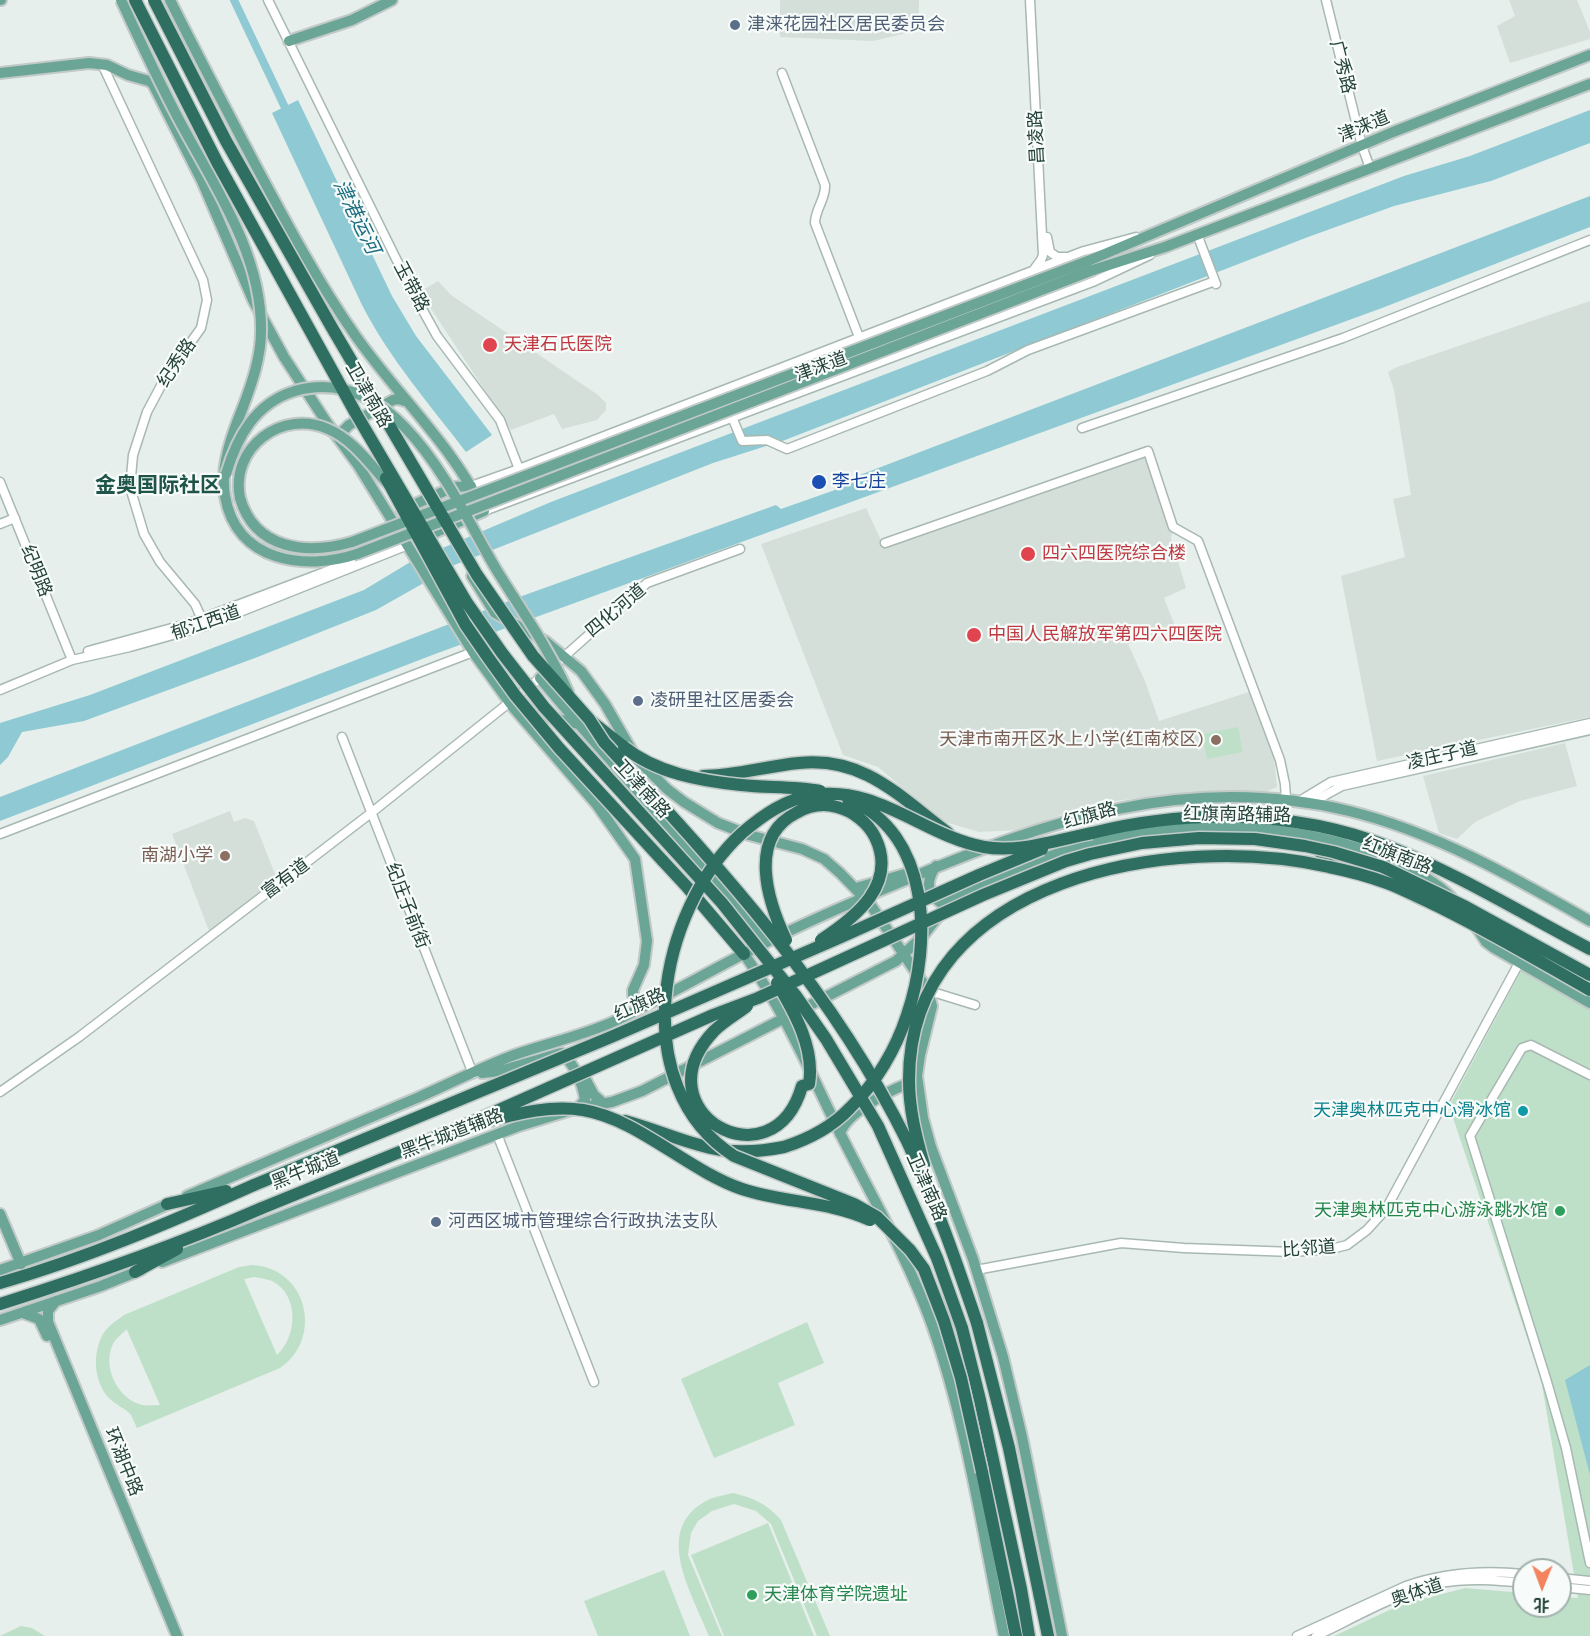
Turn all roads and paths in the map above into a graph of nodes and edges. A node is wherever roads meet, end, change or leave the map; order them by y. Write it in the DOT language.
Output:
graph roads {
  1 [pos="122,0"];
  2 [pos="135,0"];
  3 [pos="154,0"];
  4 [pos="170,0"];
  5 [pos="268,0"];
  6 [pos="392,0"];
  7 [pos="1030,0"];
  8 [pos="1035,0"];
  9 [pos="1326,0"];
  10 [pos="288,42"];
  11 [pos="1590,55"];
  12 [pos="102,64"];
  13 [pos="0,73"];
  14 [pos="782,73"];
  15 [pos="1590,84"];
  16 [pos="1362,146"];
  17 [pos="1370,168"];
  18 [pos="1152,233"];
  19 [pos="1197,234"];
  20 [pos="1590,240"];
  21 [pos="1165,246"];
  22 [pos="1069,257"];
  23 [pos="1091,266"];
  24 [pos="1033,271"];
  25 [pos="858,338"];
  26 [pos="870,366"];
  27 [pos="394,387"];
  28 [pos="393,400"];
  29 [pos="408,402"];
  30 [pos="355,412"];
  31 [pos="733,420"];
  32 [pos="327,423"];
  33 [pos="349,425"];
  34 [pos="1082,428"];
  35 [pos="342,443"];
  36 [pos="519,469"];
  37 [pos="226,474"];
  38 [pos="0,482"];
  39 [pos="390,485"];
  40 [pos="471,486"];
  41 [pos="0,496"];
  42 [pos="484,511"];
  43 [pos="12,519"];
  44 [pos="393,520"];
  45 [pos="0,524"];
  46 [pos="447,533"];
  47 [pos="402,535"];
  48 [pos="885,543"];
  49 [pos="410,548"];
  50 [pos="740,549"];
  51 [pos="203,622"];
  52 [pos="473,652"];
  53 [pos="565,656"];
  54 [pos="68,659"];
  55 [pos="540,678"];
  56 [pos="0,685"];
  57 [pos="0,690"];
  58 [pos="572,700"];
  59 [pos="510,703"];
  60 [pos="583,722"];
  61 [pos="1590,723"];
  62 [pos="1590,730"];
  63 [pos="342,737"];
  64 [pos="692,777"];
  65 [pos="1286,800"];
  66 [pos="1304,803"];
  67 [pos="371,813"];
  68 [pos="1063,822"];
  69 [pos="1092,833"];
  70 [pos="0,834"];
  71 [pos="951,836"];
  72 [pos="1171,840"];
  73 [pos="1305,846"];
  74 [pos="1071,849"];
  75 [pos="936,866"];
  76 [pos="921,873"];
  77 [pos="1389,883"];
  78 [pos="856,888"];
  79 [pos="865,897"];
  80 [pos="951,900"];
  81 [pos="1590,921"];
  82 [pos="764,946"];
  83 [pos="1590,949"];
  84 [pos="744,954"];
  85 [pos="904,955"];
  86 [pos="798,957"];
  87 [pos="1519,963"];
  88 [pos="1590,975"];
  89 [pos="1590,990"];
  90 [pos="936,993"];
  91 [pos="758,998"];
  92 [pos="1590,1003"];
  93 [pos="975,1005"];
  94 [pos="932,1006"];
  95 [pos="640,1008"];
  96 [pos="784,1018"];
  97 [pos="588,1033"];
  98 [pos="611,1037"];
  99 [pos="620,1055"];
  100 [pos="473,1074"];
  101 [pos="1590,1075"];
  102 [pos="0,1092"];
  103 [pos="918,1094"];
  104 [pos="578,1108"];
  105 [pos="605,1110"];
  106 [pos="456,1129"];
  107 [pos="497,1134"];
  108 [pos="840,1134"];
  109 [pos="254,1185"];
  110 [pos="931,1193"];
  111 [pos="167,1204"];
  112 [pos="0,1214"];
  113 [pos="209,1231"];
  114 [pos="896,1234"];
  115 [pos="21,1264"];
  116 [pos="0,1270"];
  117 [pos="976,1270"];
  118 [pos="135,1272"];
  119 [pos="0,1283"];
  120 [pos="56,1301"];
  121 [pos="0,1304"];
  122 [pos="23,1313"];
  123 [pos="0,1320"];
  124 [pos="594,1382"];
  125 [pos="1590,1563"];
  126 [pos="1512,1574"];
  127 [pos="1572,1579"];
  128 [pos="1590,1581"];
  129 [pos="1512,1582"];
  130 [pos="1572,1588"];
  131 [pos="1590,1590"];
  132 [pos="171,1636"];
  133 [pos="177,1636"];
  134 [pos="1004,1636"];
  135 [pos="1016,1636"];
  136 [pos="1029,1636"];
  137 [pos="1048,1636"];
  138 [pos="1062,1636"];
  139 [pos="1297,1636"];
  140 [pos="1316,1636"];
  1 -- 37 [label="main road, bridge"];
  2 -- 30 [label="highway, 卫津南路, bridge"];
  3 -- 58 [label="highway, 卫津南路, bridge"];
  4 -- 27 [label="main road"];
  5 -- 10 [label="street, 玉带路"];
  6 -- 10 [label="main road"];
  7 -- 24 [label="street, 昌凌路"];
  8 -- 22 [label="street, 昌凌路"];
  9 -- 16 [label="street, 广秀路"];
  10 -- 36 [label="street, 玉带路"];
  11 -- 16 [label="main road, 津涞道"];
  12 -- 13 [label="main road"];
  12 -- 32 [label="main road"];
  12 -- 51 [label="street, 纪秀路"];
  14 -- 25 [label="street"];
  15 -- 17 [label="main road, 津涞道"];
  16 -- 17 [label="street, 广秀路"];
  16 -- 18 [label="main road, 津涞道"];
  17 -- 19 [label="main road, 津涞道"];
  18 -- 22 [label="street, 津涞道"];
  18 -- 23 [label="main road, 津涞道"];
  19 -- 21 [label="main road, 津涞道"];
  19 -- 31 [label="street"];
  20 -- 34 [label="street"];
  21 -- 23 [label="main road, 津涞道"];
  21 -- 26 [label="street, 津涞道"];
  22 -- 24 [label="street, 津涞道"];
  23 -- 37 [label="main road, bridge"];
  23 -- 39 [label="main road, bridge"];
  24 -- 25 [label="street, 津涞道"];
  25 -- 26 [label="street"];
  25 -- 36 [label="street, 津涞道"];
  26 -- 31 [label="street, 津涞道"];
  27 -- 28 [label="main road"];
  27 -- 29 [label="main road"];
  28 -- 29 [label="main road"];
  28 -- 33 [label="main road"];
  29 -- 40 [label="main road"];
  30 -- 39 [label="highway, bridge"];
  30 -- 82 [label="highway, 卫津南路, bridge"];
  31 -- 42 [label="street, 津涞道"];
  32 -- 33 [label="main road"];
  32 -- 35 [label="main road"];
  33 -- 35 [label="main road"];
  35 -- 44 [label="main road"];
  36 -- 40 [label="street, 津涞道"];
  37 -- 58 [label="main road, bridge"];
  38 -- 43 [label="street, 纪明路"];
  39 -- 84 [label="highway, bridge"];
  40 -- 42 [label="main road"];
  40 -- 44 [label="main road"];
  41 -- 43 [label="street, 纪明路"];
  42 -- 46 [label="main road"];
  43 -- 45 [label="street"];
  43 -- 54 [label="street, 纪明路"];
  44 -- 47 [label="main road"];
  46 -- 49 [label="main road"];
  46 -- 53 [label="main road, bridge"];
  47 -- 49 [label="main road"];
  47 -- 51 [label="street, 郁江西道"];
  48 -- 65 [label="street"];
  49 -- 51 [label="street, 郁江西道"];
  49 -- 52 [label="main road"];
  50 -- 53 [label="street, 四化河道"];
  51 -- 54 [label="street, 郁江西道"];
  52 -- 59 [label="main road"];
  52 -- 70 [label="street"];
  53 -- 55 [label="street, 富有道"];
  53 -- 78 [label="main road"];
  54 -- 56 [label="street, 郁江西道"];
  54 -- 57 [label="street, 郁江西道"];
  55 -- 59 [label="street, 富有道"];
  55 -- 60 [label="main road"];
  58 -- 60 [label="highway, 卫津南路, bridge"];
  59 -- 60 [label="main road"];
  59 -- 67 [label="street, 富有道"];
  59 -- 95 [label="main road"];
  60 -- 64 [label="highway, bridge"];
  60 -- 82 [label="main road"];
  60 -- 86 [label="highway, 卫津南路, bridge"];
  61 -- 66 [label="street, 凌庄子道"];
  62 -- 66 [label="street, 凌庄子道"];
  63 -- 67 [label="street, 纪庄子前街"];
  64 -- 71 [label="highway, bridge"];
  64 -- 105 [label="highway, bridge"];
  65 -- 66 [label="main road, 红旗南路辅路"];
  65 -- 68 [label="main road, 红旗南路辅路"];
  66 -- 81 [label="main road, 红旗南路辅路"];
  67 -- 100 [label="street, 纪庄子前街"];
  67 -- 102 [label="street, 富有道"];
  68 -- 74 [label="main road"];
  68 -- 75 [label="main road, 红旗南路辅路"];
  69 -- 71 [label="highway, bridge"];
  69 -- 83 [label="highway, 红旗路"];
  69 -- 86 [label="highway, 红旗路, bridge"];
  71 -- 114 [label="highway, bridge"];
  72 -- 73 [label="highway, 红旗南路, bridge"];
  72 -- 91 [label="highway, 红旗路, bridge"];
  73 -- 77 [label="highway, bridge"];
  73 -- 88 [label="highway, 红旗南路, bridge"];
  74 -- 80 [label="main road, 红旗南路辅路"];
  74 -- 87 [label="main road, 红旗南路辅路"];
  75 -- 76 [label="main road, 红旗南路辅路"];
  75 -- 80 [label="main road"];
  76 -- 78 [label="main road"];
  76 -- 79 [label="main road"];
  77 -- 89 [label="highway, bridge"];
  77 -- 110 [label="highway, bridge"];
  78 -- 79 [label="main road"];
  79 -- 82 [label="main road"];
  79 -- 85 [label="main road"];
  80 -- 85 [label="main road, 红旗南路辅路"];
  82 -- 84 [label="main road"];
  82 -- 91 [label="highway, bridge"];
  82 -- 136 [label="highway, 卫津南路, bridge"];
  84 -- 95 [label="main road"];
  84 -- 96 [label="main road"];
  85 -- 94 [label="main road"];
  85 -- 96 [label="main road, 黑牛城道辅路"];
  86 -- 86 [label="highway, bridge"];
  86 -- 98 [label="highway, 红旗路, bridge"];
  86 -- 110 [label="highway, 卫津南路, bridge"];
  87 -- 92 [label="main road, 红旗南路辅路"];
  87 -- 117 [label="street, 比邻道"];
  90 -- 93 [label="street"];
  90 -- 94 [label="main road"];
  91 -- 99 [label="highway, 红旗路, bridge"];
  94 -- 103 [label="main road"];
  95 -- 97 [label="main road"];
  96 -- 105 [label="main road, 黑牛城道辅路"];
  96 -- 108 [label="main road"];
  97 -- 100 [label="main road"];
  97 -- 105 [label="main road"];
  98 -- 109 [label="highway, 黑牛城道, bridge"];
  99 -- 106 [label="highway, 黑牛城道, bridge"];
  100 -- 104 [label="main road"];
  100 -- 111 [label="main road"];
  101 -- 125 [label="street"];
  103 -- 108 [label="main road"];
  103 -- 117 [label="main road"];
  104 -- 105 [label="main road, 黑牛城道辅路"];
  104 -- 107 [label="main road, 黑牛城道辅路"];
  105 -- 106 [label="highway, bridge"];
  105 -- 114 [label="highway, bridge"];
  106 -- 113 [label="highway, 黑牛城道, bridge"];
  107 -- 118 [label="main road, 黑牛城道辅路"];
  107 -- 124 [label="street"];
  108 -- 134 [label="main road"];
  109 -- 111 [label="highway"];
  109 -- 119 [label="highway, 黑牛城道"];
  110 -- 137 [label="highway, 卫津南路, bridge"];
  111 -- 115 [label="main road"];
  112 -- 115 [label="main road"];
  113 -- 118 [label="highway"];
  113 -- 121 [label="highway, 黑牛城道"];
  114 -- 135 [label="highway, bridge"];
  115 -- 116 [label="main road"];
  117 -- 138 [label="main road"];
  118 -- 120 [label="main road, 黑牛城道辅路"];
  120 -- 122 [label="main road, 黑牛城道辅路"];
  120 -- 133 [label="main road, 环湖中路"];
  122 -- 123 [label="main road, 黑牛城道辅路"];
  122 -- 132 [label="main road, 环湖中路"];
  126 -- 139 [label="street"];
  127 -- 128 [label="street"];
  129 -- 140 [label="street, 奥体道"];
  130 -- 131 [label="street"];
}
